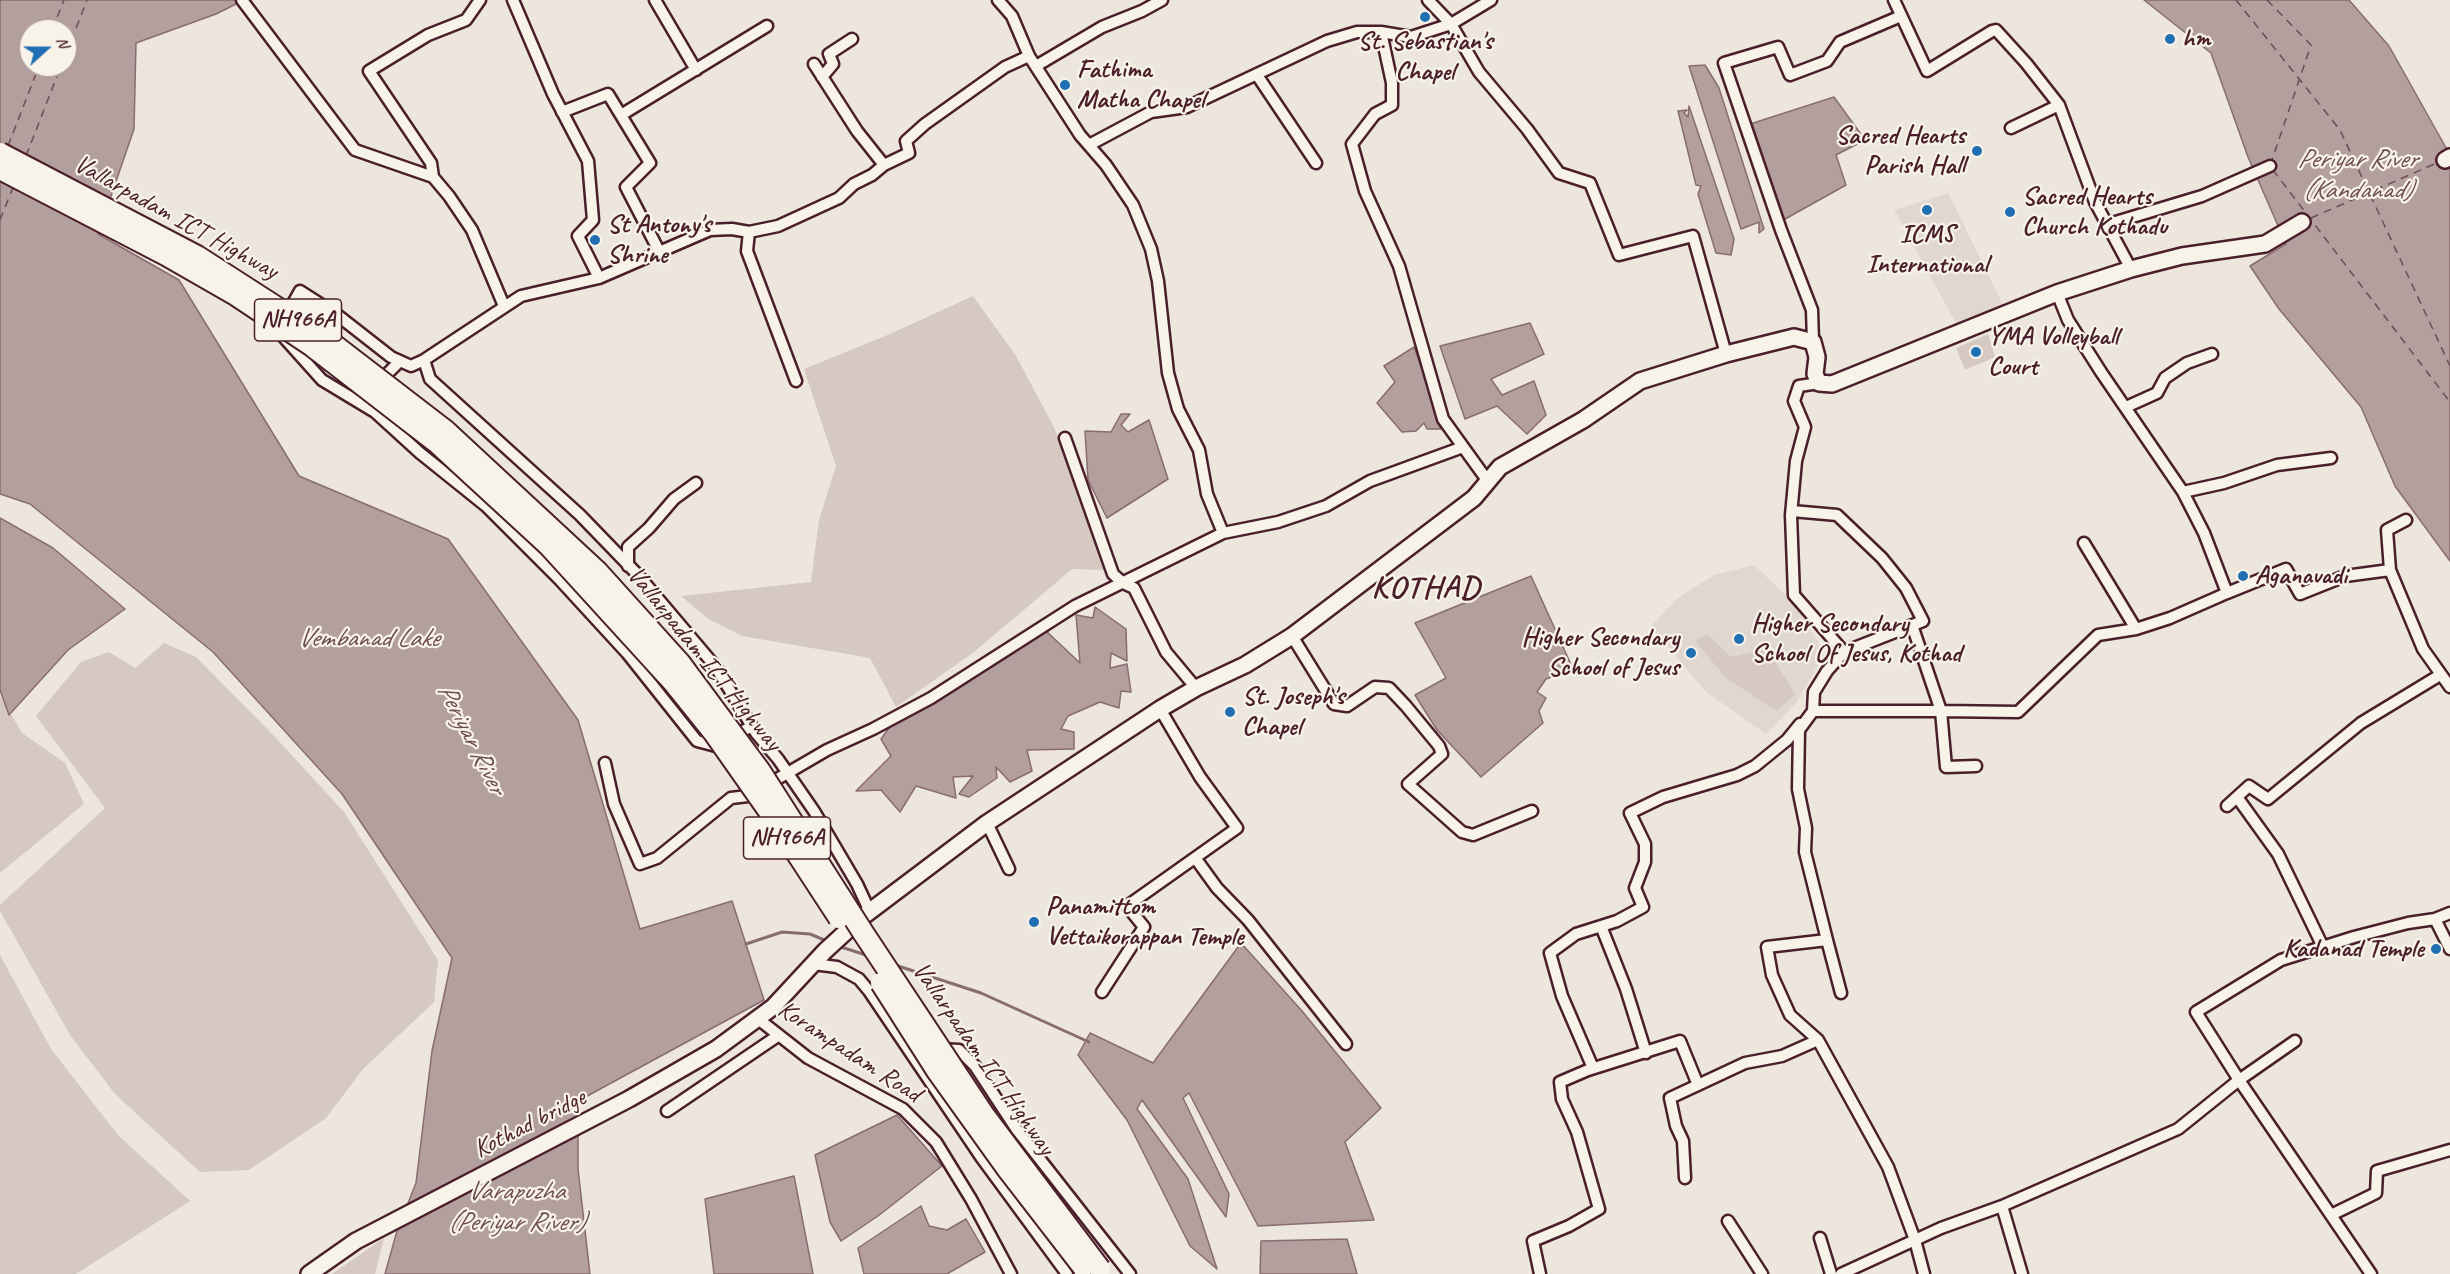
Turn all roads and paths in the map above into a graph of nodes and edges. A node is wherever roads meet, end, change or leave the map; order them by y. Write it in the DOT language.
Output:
graph roads {
  1 [pos="242,0"];
  2 [pos="480,0"];
  3 [pos="513,0"];
  4 [pos="655,0"];
  5 [pos="998,0"];
  6 [pos="1162,0"];
  7 [pos="1428,0"];
  8 [pos="1491,0"];
  9 [pos="1894,0"];
  10 [pos="1901,16"];
  11 [pos="1451,24"];
  12 [pos="766,26"];
  13 [pos="1381,32"];
  14 [pos="852,39"];
  15 [pos="1029,56"];
  16 [pos="814,64"];
  17 [pos="1036,66"];
  18 [pos="696,70"];
  19 [pos="1257,75"];
  20 [pos="822,77"];
  21 [pos="2059,105"];
  22 [pos="562,112"];
  23 [pos="621,115"];
  24 [pos="2011,128"];
  25 [pos="1089,145"];
  26 [pos="0,153"];
  27 [pos="1316,163"];
  28 [pos="884,165"];
  29 [pos="2270,166"];
  30 [pos="0,169"];
  31 [pos="433,177"];
  32 [pos="2302,222"];
  33 [pos="2109,224"];
  34 [pos="749,232"];
  35 [pos="660,253"];
  36 [pos="2131,269"];
  37 [pos="599,278"];
  38 [pos="2057,293"];
  39 [pos="504,306"];
  40 [pos="1813,342"];
  41 [pos="1726,354"];
  42 [pos="2212,354"];
  43 [pos="424,360"];
  44 [pos="400,361"];
  45 [pos="796,381"];
  46 [pos="1819,383"];
  47 [pos="358,402"];
  48 [pos="2126,407"];
  49 [pos="1065,438"];
  50 [pos="1462,447"];
  51 [pos="2331,458"];
  52 [pos="1487,480"];
  53 [pos="696,483"];
  54 [pos="2183,492"];
  55 [pos="1792,511"];
  56 [pos="2406,520"];
  57 [pos="1223,533"];
  58 [pos="2084,543"];
  59 [pos="628,566"];
  60 [pos="2390,570"];
  61 [pos="1123,584"];
  62 [pos="2227,593"];
  63 [pos="1912,625"];
  64 [pos="2136,629"];
  65 [pos="1292,636"];
  66 [pos="1844,652"];
  67 [pos="2440,675"];
  68 [pos="2450,687"];
  69 [pos="1196,688"];
  70 [pos="1160,709"];
  71 [pos="1813,711"];
  72 [pos="1941,711"];
  73 [pos="1800,724"];
  74 [pos="752,726"];
  75 [pos="605,763"];
  76 [pos="1976,766"];
  77 [pos="788,773"];
  78 [pos="2237,797"];
  79 [pos="2227,806"];
  80 [pos="1532,811"];
  81 [pos="987,823"];
  82 [pos="1196,860"];
  83 [pos="1009,868"];
  84 [pos="2450,914"];
  85 [pos="865,915"];
  86 [pos="2435,920"];
  87 [pos="1601,926"];
  88 [pos="1827,940"];
  89 [pos="2323,946"];
  90 [pos="2450,949"];
  91 [pos="813,964"];
  92 [pos="1102,992"];
  93 [pos="1841,993"];
  94 [pos="758,1018"];
  95 [pos="779,1035"];
  96 [pos="1818,1040"];
  97 [pos="2295,1041"];
  98 [pos="1346,1044"];
  99 [pos="1646,1053"];
  100 [pos="914,1058"];
  101 [pos="1593,1068"];
  102 [pos="2240,1080"];
  103 [pos="1698,1085"];
  104 [pos="667,1111"];
  105 [pos="2450,1150"];
  106 [pos="1685,1178"];
  107 [pos="2002,1206"];
  108 [pos="2331,1215"];
  109 [pos="1728,1221"];
  110 [pos="1820,1238"];
  111 [pos="1915,1240"];
  112 [pos="1094,1271"];
  113 [pos="309,1274"];
  114 [pos="1011,1274"];
  115 [pos="1067,1274"];
  116 [pos="1130,1274"];
  117 [pos="1540,1274"];
  118 [pos="1761,1274"];
  119 [pos="1831,1274"];
  120 [pos="1841,1274"];
  121 [pos="1924,1274"];
  122 [pos="2022,1274"];
  123 [pos="2372,1274"];
  1 -- 31 [label="street"];
  2 -- 31 [label="street"];
  3 -- 22 [label="street"];
  4 -- 18 [label="street"];
  5 -- 15 [label="street"];
  6 -- 17 [label="street"];
  7 -- 11 [label="street"];
  8 -- 11 [label="street"];
  9 -- 10 [label="street"];
  10 -- 21 [label="street"];
  10 -- 40 [label="street"];
  11 -- 13 [label="street"];
  11 -- 41 [label="street"];
  12 -- 18 [label="street"];
  13 -- 19 [label="street"];
  13 -- 50 [label="street"];
  14 -- 20 [label="street"];
  15 -- 17 [label="street"];
  15 -- 28 [label="street"];
  16 -- 20 [label="street"];
  17 -- 25 [label="street"];
  18 -- 23 [label="street"];
  19 -- 25 [label="street"];
  19 -- 27 [label="street"];
  20 -- 28 [label="street"];
  21 -- 24 [label="street"];
  21 -- 33 [label="street"];
  22 -- 23 [label="street"];
  22 -- 37 [label="street"];
  23 -- 35 [label="street"];
  25 -- 57 [label="street"];
  26 -- 112 [label="highway, Vallarpadam ICT Highway / NH966A, bridge"];
  28 -- 34 [label="street"];
  29 -- 33 [label="street"];
  30 -- 112 [label="highway, Vallarpadam ICT Highway / NH966A, bridge"];
  31 -- 39 [label="street"];
  32 -- 36 [label="main road"];
  33 -- 36 [label="street"];
  34 -- 35 [label="street"];
  34 -- 45 [label="street"];
  35 -- 37 [label="street"];
  36 -- 38 [label="main road"];
  37 -- 39 [label="street"];
  38 -- 46 [label="main road"];
  38 -- 48 [label="street"];
  39 -- 43 [label="street"];
  40 -- 41 [label="main road, Kothad bridge"];
  40 -- 46 [label="main road"];
  41 -- 52 [label="main road, Kothad bridge"];
  42 -- 48 [label="street"];
  43 -- 44 [label="street"];
  43 -- 59 [label="street"];
  44 -- 47 [label="street"];
  44 -- 47 [label="street"];
  46 -- 55 [label="street"];
  47 -- 74 [label="street"];
  48 -- 54 [label="street"];
  49 -- 61 [label="street"];
  50 -- 52 [label="street"];
  50 -- 57 [label="street"];
  51 -- 54 [label="street"];
  52 -- 65 [label="main road, Kothad bridge"];
  53 -- 59 [label="street"];
  54 -- 62 [label="street"];
  55 -- 63 [label="street"];
  55 -- 66 [label="street"];
  56 -- 60 [label="street"];
  57 -- 61 [label="street"];
  58 -- 64 [label="street"];
  59 -- 74 [label="street"];
  60 -- 62 [label="street"];
  60 -- 67 [label="street"];
  61 -- 69 [label="street"];
  61 -- 77 [label="street"];
  62 -- 64 [label="street"];
  63 -- 66 [label="street"];
  63 -- 72 [label="street"];
  64 -- 72 [label="street"];
  65 -- 69 [label="main road, Kothad bridge"];
  65 -- 80 [label="street"];
  66 -- 71 [label="street"];
  67 -- 68 [label="street"];
  67 -- 78 [label="street"];
  69 -- 70 [label="main road, Kothad bridge"];
  70 -- 81 [label="main road, Kothad bridge"];
  70 -- 82 [label="street"];
  71 -- 72 [label="street"];
  71 -- 73 [label="street"];
  72 -- 76 [label="street"];
  73 -- 87 [label="street"];
  73 -- 88 [label="street"];
  74 -- 77 [label="street"];
  75 -- 77 [label="street"];
  77 -- 85 [label="street"];
  78 -- 79 [label="street"];
  78 -- 89 [label="street"];
  81 -- 83 [label="street"];
  81 -- 85 [label="main road, Kothad bridge"];
  82 -- 92 [label="street"];
  82 -- 98 [label="street"];
  84 -- 86 [label="street"];
  85 -- 91 [label="main road, Kothad bridge"];
  86 -- 89 [label="street"];
  86 -- 90 [label="street"];
  87 -- 99 [label="street"];
  87 -- 101 [label="street"];
  88 -- 93 [label="street"];
  88 -- 96 [label="street"];
  89 -- 102 [label="street"];
  91 -- 94 [label="main road, Kothad bridge"];
  91 -- 100 [label="street"];
  94 -- 95 [label="street, Korampadam Road"];
  94 -- 113 [label="main road, Kothad bridge"];
  95 -- 104 [label="street"];
  95 -- 114 [label="street, Korampadam Road"];
  96 -- 103 [label="street"];
  96 -- 111 [label="street"];
  97 -- 102 [label="street"];
  99 -- 101 [label="street"];
  99 -- 103 [label="street"];
  100 -- 115 [label="street"];
  100 -- 116 [label="street"];
  101 -- 117 [label="street"];
  102 -- 107 [label="street"];
  102 -- 108 [label="street"];
  103 -- 106 [label="street"];
  105 -- 108 [label="street"];
  107 -- 111 [label="street"];
  107 -- 122 [label="street"];
  108 -- 123 [label="street"];
  109 -- 118 [label="street"];
  110 -- 119 [label="street"];
  111 -- 120 [label="street"];
  111 -- 121 [label="street"];
}
